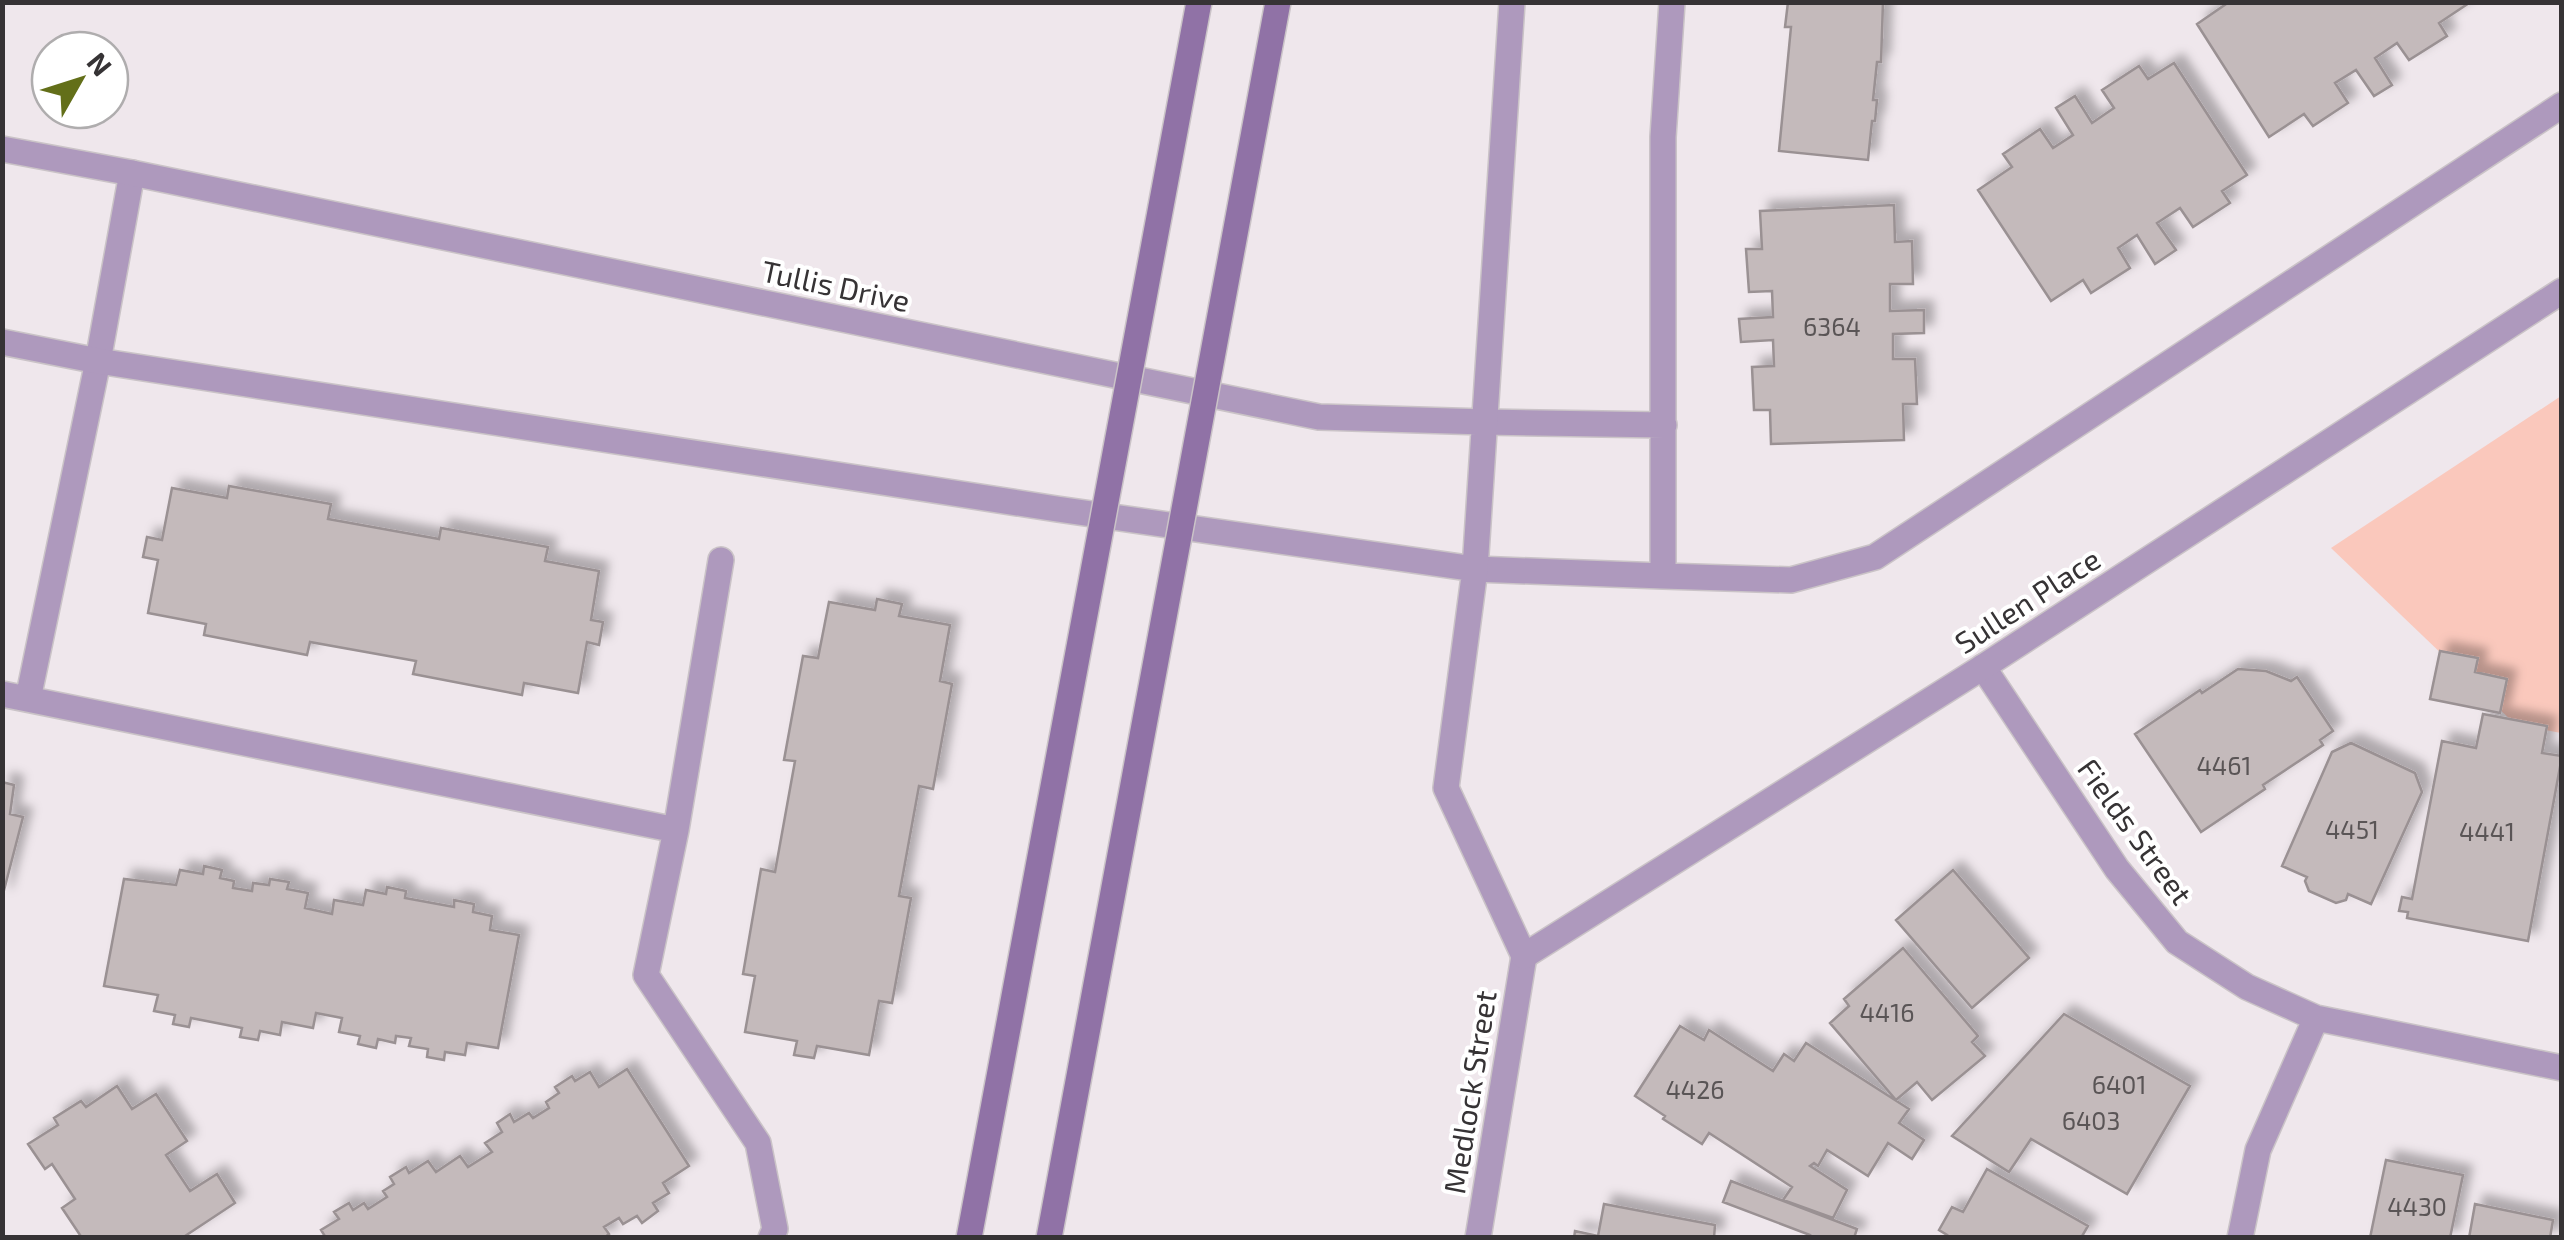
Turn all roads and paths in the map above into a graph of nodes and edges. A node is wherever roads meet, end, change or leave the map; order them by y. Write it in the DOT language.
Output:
graph roads {
  1 [pos="1199,2"];
  2 [pos="1278,2"];
  3 [pos="1512,2"];
  4 [pos="1672,2"];
  5 [pos="2562,105"];
  6 [pos="2,149"];
  7 [pos="132,173"];
  8 [pos="2562,290"];
  9 [pos="2,342"];
  10 [pos="98,361"];
  11 [pos="1485,422"];
  12 [pos="1664,426"];
  13 [pos="721,560"];
  14 [pos="1476,569"];
  15 [pos="1663,576"];
  16 [pos="1983,667"];
  17 [pos="15,697"];
  18 [pos="676,830"];
  19 [pos="1524,956"];
  20 [pos="2316,1018"];
  21 [pos="2562,1068"];
  22 [pos="771,1238"];
  23 [pos="970,1238"];
  24 [pos="1049,1238"];
  25 [pos="1478,1238"];
  26 [pos="2240,1238"];
  1 -- 23 [label="main road, bridge"];
  2 -- 24 [label="main road, bridge"];
  3 -- 11 [label="street"];
  4 -- 12 [label="street"];
  5 -- 15 [label="street"];
  6 -- 7 [label="street, Tullis Drive"];
  7 -- 10 [label="street"];
  7 -- 11 [label="street, Tullis Drive"];
  8 -- 16 [label="street, Sullen Place"];
  9 -- 10 [label="street"];
  10 -- 14 [label="street"];
  10 -- 17 [label="street"];
  11 -- 12 [label="street, Tullis Drive"];
  11 -- 14 [label="street"];
  12 -- 15 [label="street"];
  13 -- 18 [label="street"];
  14 -- 15 [label="street"];
  14 -- 19 [label="street"];
  16 -- 19 [label="street, Sullen Place"];
  16 -- 20 [label="street, Fields Street"];
  17 -- 18 [label="street"];
  18 -- 22 [label="street"];
  19 -- 25 [label="street, Medlock Street"];
  20 -- 21 [label="street, Fields Street"];
  20 -- 26 [label="street"];
}
